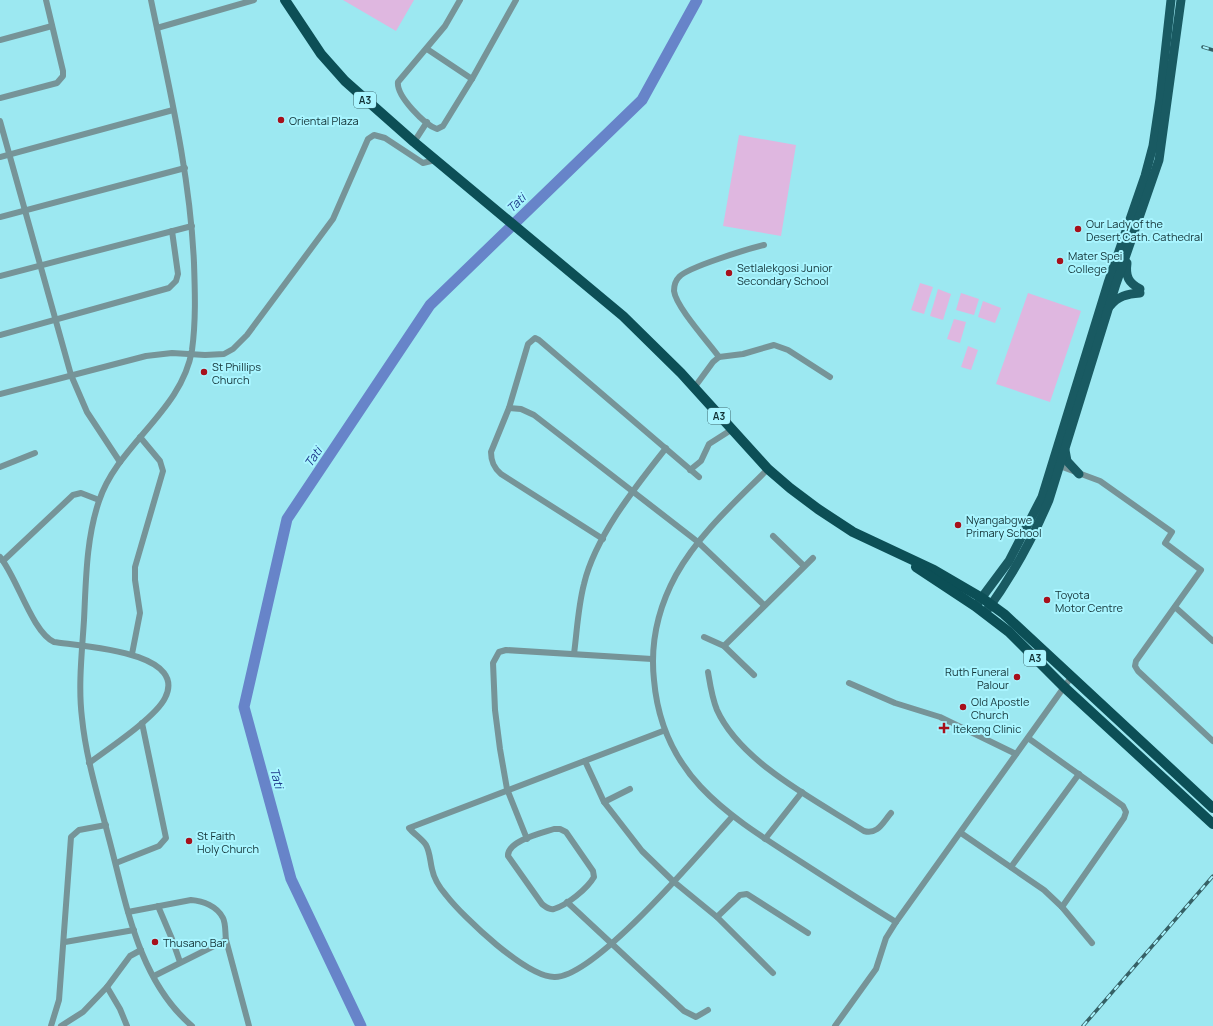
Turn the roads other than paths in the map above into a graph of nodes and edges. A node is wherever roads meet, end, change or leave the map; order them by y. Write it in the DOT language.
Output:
graph roads {
  1 [pos="46,0"];
  2 [pos="151,0"];
  3 [pos="254,0"];
  4 [pos="286,0"];
  5 [pos="460,0"];
  6 [pos="516,0"];
  7 [pos="1170,2"];
  8 [pos="1180,3"];
  9 [pos="52,26"];
  10 [pos="157,28"];
  11 [pos="0,40"];
  12 [pos="427,49"];
  13 [pos="472,79"];
  14 [pos="0,98"];
  15 [pos="173,110"];
  16 [pos="0,121"];
  17 [pos="427,122"];
  18 [pos="414,142"];
  19 [pos="9,155"];
  20 [pos="0,157"];
  21 [pos="435,160"];
  22 [pos="185,168"];
  23 [pos="25,210"];
  24 [pos="0,217"];
  25 [pos="192,226"];
  26 [pos="172,231"];
  27 [pos="764,245"];
  28 [pos="1125,249"];
  29 [pos="40,266"];
  30 [pos="0,276"];
  31 [pos="1110,307"];
  32 [pos="55,320"];
  33 [pos="0,335"];
  34 [pos="191,354"];
  35 [pos="719,357"];
  36 [pos="71,375"];
  37 [pos="830,377"];
  38 [pos="694,388"];
  39 [pos="0,394"];
  40 [pos="509,408"];
  41 [pos="731,430"];
  42 [pos="140,437"];
  43 [pos="666,448"];
  44 [pos="1065,449"];
  45 [pos="35,453"];
  46 [pos="120,462"];
  47 [pos="1055,465"];
  48 [pos="0,467"];
  49 [pos="768,468"];
  50 [pos="690,470"];
  51 [pos="1079,474"];
  52 [pos="699,477"];
  53 [pos="1054,484"];
  54 [pos="633,491"];
  55 [pos="99,500"];
  56 [pos="773,536"];
  57 [pos="603,539"];
  58 [pos="698,542"];
  59 [pos="889,550"];
  60 [pos="813,558"];
  61 [pos="2,559"];
  62 [pos="804,566"];
  63 [pos="982,598"];
  64 [pos="764,605"];
  65 [pos="975,606"];
  66 [pos="1175,607"];
  67 [pos="988,609"];
  68 [pos="704,637"];
  69 [pos="1213,641"];
  70 [pos="82,646"];
  71 [pos="724,646"];
  72 [pos="132,654"];
  73 [pos="574,654"];
  74 [pos="652,659"];
  75 [pos="708,672"];
  76 [pos="754,675"];
  77 [pos="1072,676"];
  78 [pos="849,683"];
  79 [pos="1064,687"];
  80 [pos="142,723"];
  81 [pos="663,731"];
  82 [pos="1028,738"];
  83 [pos="1213,740"];
  84 [pos="1016,754"];
  85 [pos="585,760"];
  86 [pos="89,763"];
  87 [pos="1079,774"];
  88 [pos="506,789"];
  89 [pos="630,789"];
  90 [pos="802,792"];
  91 [pos="604,802"];
  92 [pos="1213,808"];
  93 [pos="891,812"];
  94 [pos="732,817"];
  95 [pos="1213,824"];
  96 [pos="106,825"];
  97 [pos="960,833"];
  98 [pos="527,838"];
  99 [pos="765,839"];
  100 [pos="116,863"];
  101 [pos="1011,867"];
  102 [pos="673,881"];
  103 [pos="567,902"];
  104 [pos="158,906"];
  105 [pos="1062,908"];
  106 [pos="128,912"];
  107 [pos="717,916"];
  108 [pos="896,922"];
  109 [pos="134,930"];
  110 [pos="808,933"];
  111 [pos="226,940"];
  112 [pos="65,942"];
  113 [pos="1092,942"];
  114 [pos="612,944"];
  115 [pos="141,950"];
  116 [pos="180,962"];
  117 [pos="773,974"];
  118 [pos="154,976"];
  119 [pos="107,987"];
  120 [pos="708,1010"];
  121 [pos="838,1025"];
  122 [pos="51,1026"];
  123 [pos="61,1026"];
  124 [pos="127,1026"];
  125 [pos="192,1026"];
  126 [pos="249,1026"];
  1 -- 9 [label="street"];
  2 -- 10 [label="street"];
  3 -- 10 [label="street"];
  4 -- 18 [label="highway, A3"];
  5 -- 12 [label="street"];
  6 -- 13 [label="street"];
  7 -- 8 [label="main road"];
  7 -- 28 [label="main road"];
  8 -- 28 [label="main road"];
  9 -- 11 [label="street"];
  9 -- 14 [label="street"];
  10 -- 15 [label="street"];
  12 -- 13 [label="street"];
  12 -- 17 [label="street"];
  13 -- 17 [label="street"];
  15 -- 19 [label="street"];
  15 -- 22 [label="street"];
  16 -- 19 [label="street"];
  17 -- 18 [label="street"];
  18 -- 21 [label="highway, A3"];
  19 -- 20 [label="street"];
  19 -- 23 [label="street"];
  21 -- 34 [label="street"];
  21 -- 38 [label="highway, A3"];
  22 -- 23 [label="street"];
  22 -- 25 [label="street"];
  23 -- 24 [label="street"];
  23 -- 29 [label="street"];
  25 -- 26 [label="street"];
  25 -- 34 [label="street"];
  26 -- 29 [label="street"];
  26 -- 32 [label="street"];
  27 -- 35 [label="street"];
  28 -- 31 [label="main road"];
  28 -- 31 [label="main road"];
  28 -- 47 [label="main road"];
  29 -- 30 [label="street"];
  29 -- 32 [label="street"];
  31 -- 44 [label="main road"];
  32 -- 33 [label="street"];
  32 -- 36 [label="street"];
  34 -- 36 [label="street"];
  34 -- 42 [label="street"];
  35 -- 37 [label="street"];
  35 -- 38 [label="street"];
  36 -- 39 [label="street"];
  36 -- 46 [label="street"];
  38 -- 41 [label="highway, A3"];
  40 -- 43 [label="street"];
  40 -- 54 [label="street"];
  40 -- 57 [label="street"];
  41 -- 49 [label="highway, A3"];
  41 -- 50 [label="street"];
  42 -- 46 [label="street"];
  42 -- 72 [label="street"];
  43 -- 50 [label="street"];
  43 -- 54 [label="street"];
  44 -- 47 [label="main road"];
  44 -- 51 [label="main road"];
  45 -- 48 [label="street"];
  46 -- 55 [label="street"];
  47 -- 51 [label="street"];
  47 -- 53 [label="main road"];
  47 -- 63 [label="main road"];
  49 -- 58 [label="street"];
  49 -- 59 [label="highway, A3"];
  50 -- 52 [label="street"];
  51 -- 53 [label="main road"];
  51 -- 66 [label="street"];
  53 -- 67 [label="main road"];
  54 -- 57 [label="street"];
  54 -- 58 [label="street"];
  55 -- 61 [label="street"];
  55 -- 70 [label="street"];
  56 -- 62 [label="street"];
  57 -- 73 [label="street"];
  58 -- 64 [label="street"];
  58 -- 74 [label="street"];
  59 -- 63 [label="highway, A3"];
  59 -- 65 [label="highway, A3"];
  60 -- 62 [label="street"];
  61 -- 70 [label="street"];
  62 -- 64 [label="street"];
  63 -- 65 [label="main road"];
  63 -- 67 [label="highway, A3"];
  64 -- 71 [label="street"];
  65 -- 67 [label="highway, A3"];
  66 -- 69 [label="street"];
  66 -- 83 [label="street"];
  67 -- 77 [label="highway, A3"];
  67 -- 79 [label="highway, A3"];
  68 -- 71 [label="street"];
  70 -- 72 [label="street"];
  70 -- 86 [label="street"];
  71 -- 76 [label="street"];
  72 -- 80 [label="street"];
  73 -- 74 [label="street"];
  73 -- 88 [label="street"];
  74 -- 81 [label="street"];
  75 -- 90 [label="street"];
  77 -- 79 [label="street"];
  77 -- 92 [label="highway, A3"];
  78 -- 84 [label="street"];
  79 -- 82 [label="street"];
  79 -- 95 [label="highway, A3"];
  80 -- 86 [label="street"];
  80 -- 100 [label="street"];
  81 -- 85 [label="street"];
  81 -- 94 [label="street"];
  82 -- 84 [label="street"];
  82 -- 87 [label="street"];
  84 -- 97 [label="street"];
  85 -- 88 [label="street"];
  85 -- 91 [label="street"];
  86 -- 96 [label="street"];
  87 -- 101 [label="street"];
  87 -- 105 [label="street"];
  88 -- 98 [label="street"];
  88 -- 114 [label="street"];
  89 -- 91 [label="street"];
  90 -- 93 [label="street"];
  90 -- 99 [label="street"];
  91 -- 102 [label="street"];
  94 -- 99 [label="street"];
  94 -- 102 [label="street"];
  96 -- 100 [label="street"];
  96 -- 112 [label="street"];
  97 -- 101 [label="street"];
  97 -- 108 [label="street"];
  98 -- 103 [label="street"];
  98 -- 103 [label="street"];
  99 -- 108 [label="street"];
  100 -- 106 [label="street"];
  101 -- 105 [label="street"];
  102 -- 107 [label="street"];
  102 -- 114 [label="street"];
  103 -- 114 [label="street"];
  104 -- 106 [label="street"];
  104 -- 111 [label="street"];
  104 -- 116 [label="street"];
  105 -- 113 [label="street"];
  106 -- 109 [label="street"];
  107 -- 110 [label="street"];
  107 -- 117 [label="street"];
  108 -- 121 [label="street"];
  109 -- 112 [label="street"];
  109 -- 115 [label="street"];
  111 -- 116 [label="street"];
  111 -- 126 [label="street"];
  112 -- 122 [label="street"];
  114 -- 120 [label="street"];
  115 -- 118 [label="street"];
  115 -- 119 [label="street"];
  116 -- 118 [label="street"];
  118 -- 125 [label="street"];
  119 -- 123 [label="street"];
  119 -- 124 [label="street"];
}
